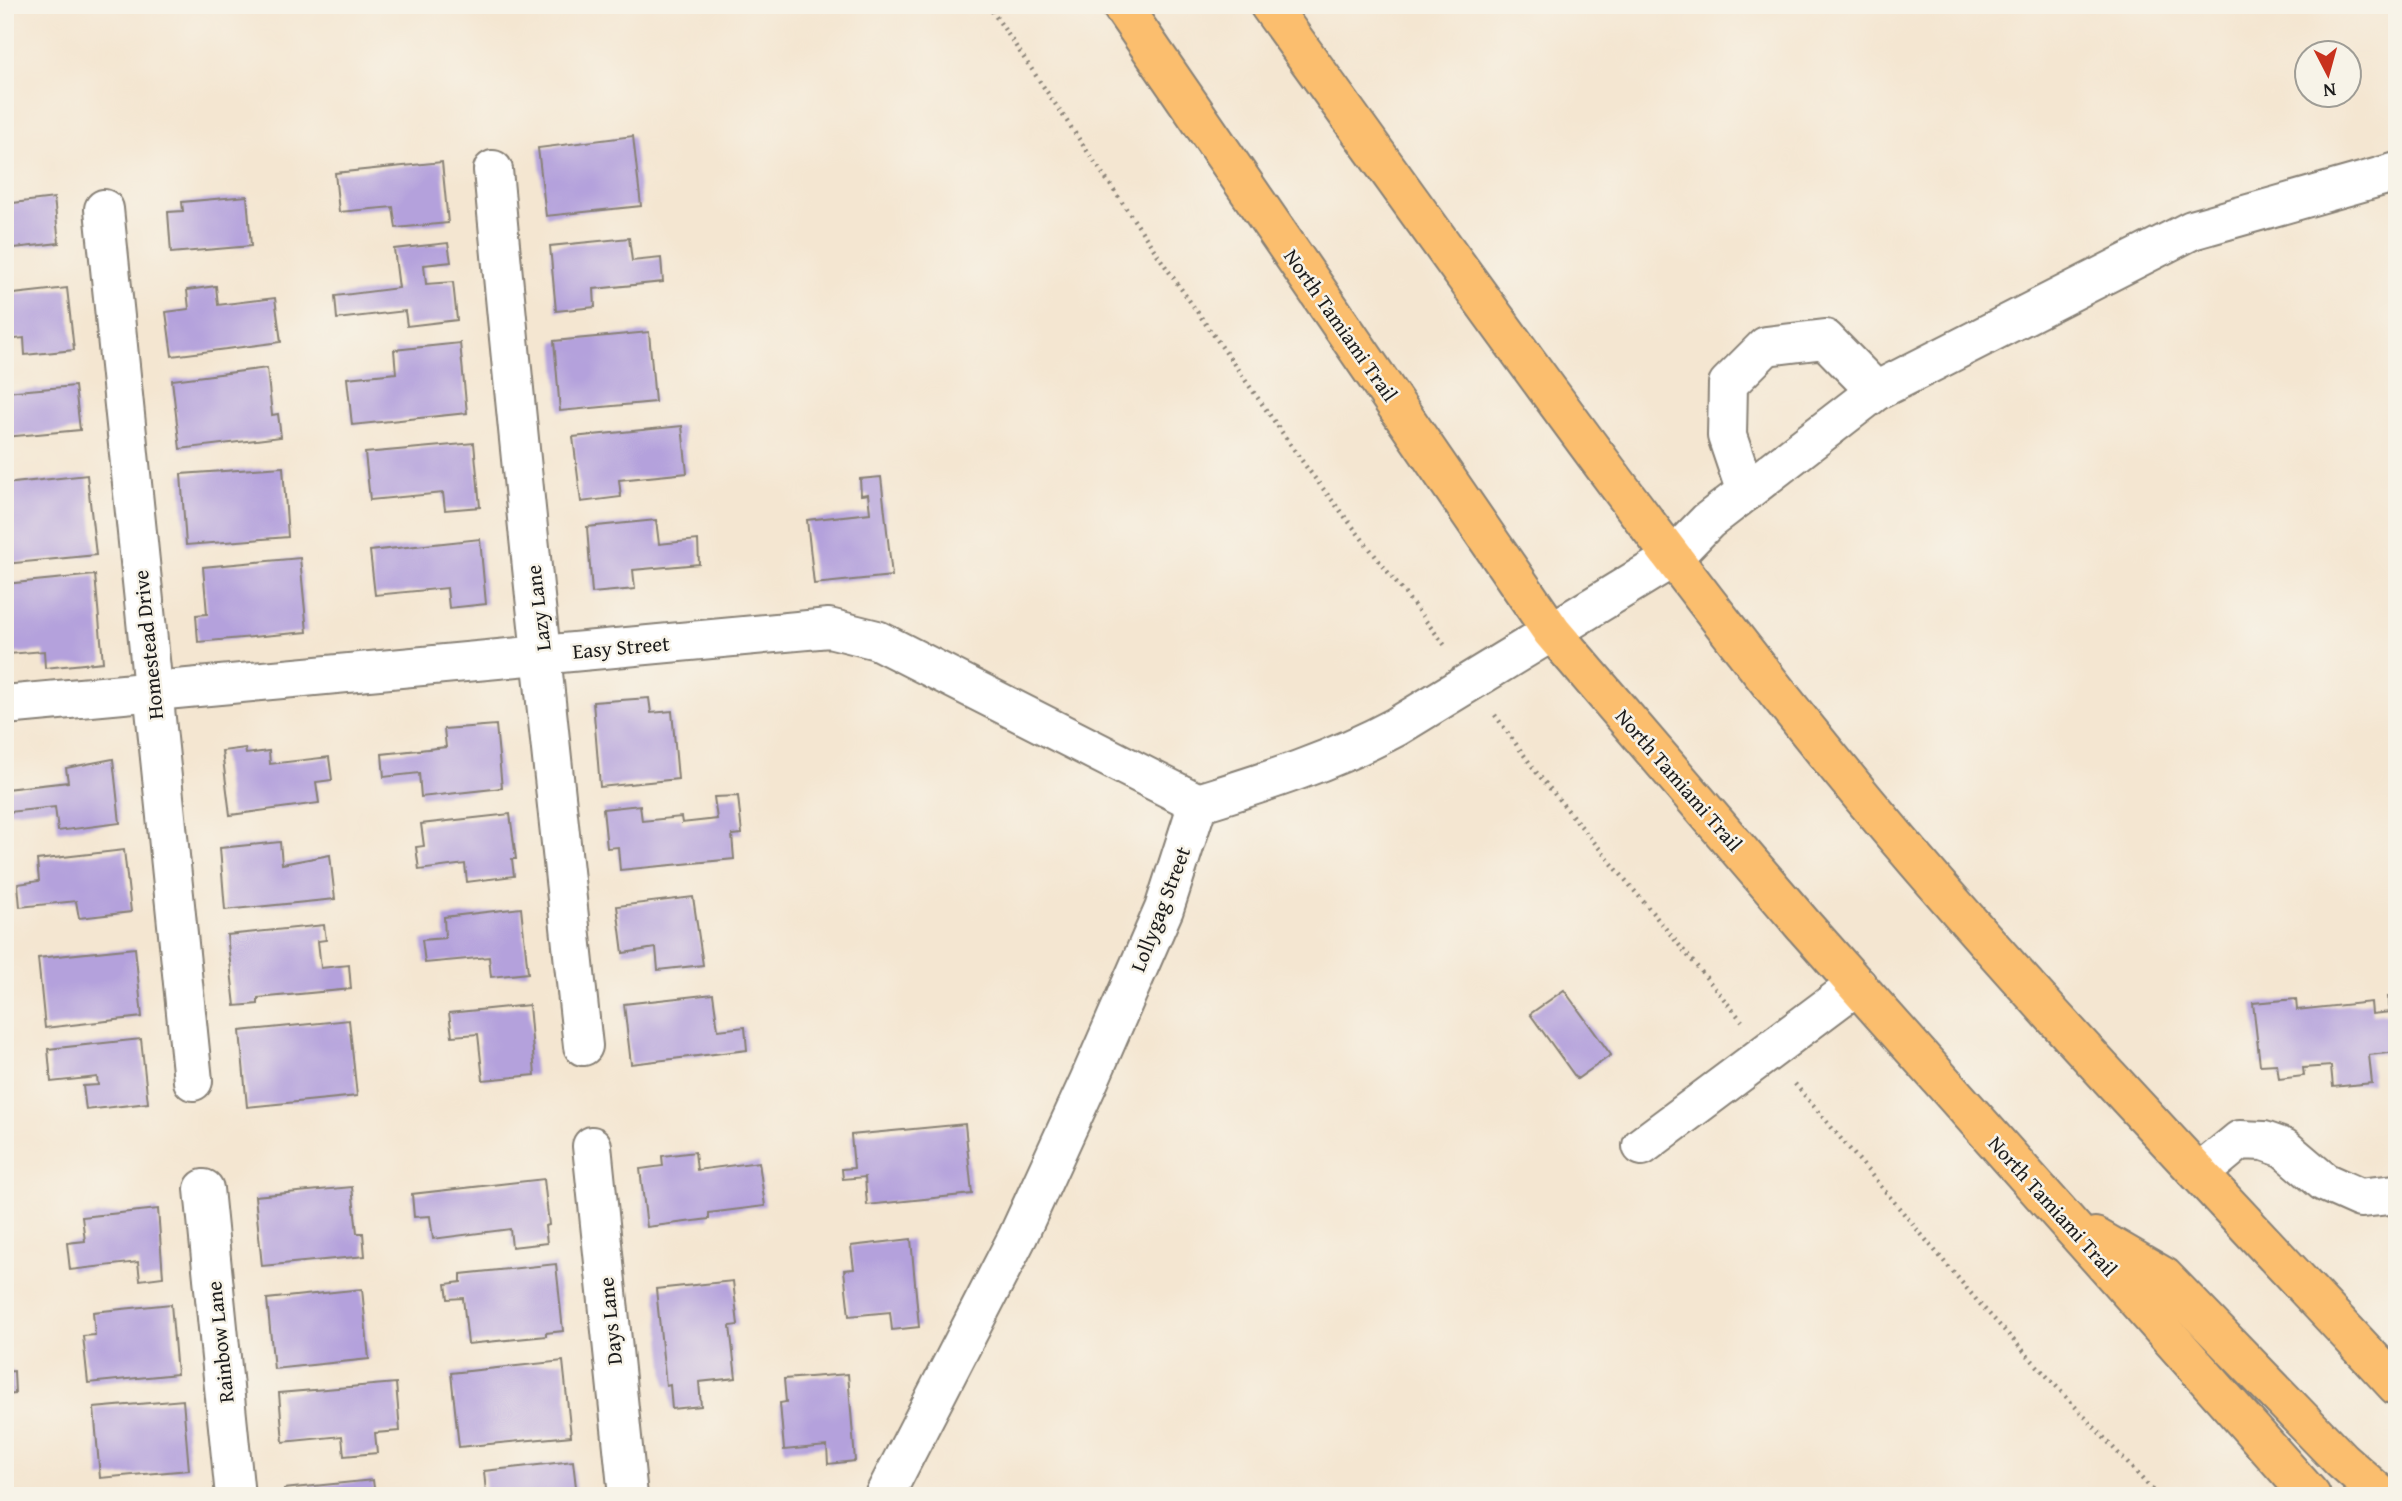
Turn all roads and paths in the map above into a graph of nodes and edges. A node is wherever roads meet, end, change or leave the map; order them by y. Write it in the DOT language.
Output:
graph roads {
  1 [pos="988,5"];
  2 [pos="1121,5"];
  3 [pos="1269,5"];
  4 [pos="493,170"];
  5 [pos="2397,172"];
  6 [pos="104,209"];
  7 [pos="1876,391"];
  8 [pos="1746,492"];
  9 [pos="1671,559"];
  10 [pos="1552,632"];
  11 [pos="543,653"];
  12 [pos="1472,681"];
  13 [pos="153,691"];
  14 [pos="5,705"];
  15 [pos="1198,803"];
  16 [pos="1857,985"];
  17 [pos="583,1046"];
  18 [pos="1768,1052"];
  19 [pos="193,1081"];
  20 [pos="592,1146"];
  21 [pos="1642,1146"];
  22 [pos="2200,1173"];
  23 [pos="204,1189"];
  24 [pos="2397,1194"];
  25 [pos="2066,1220"];
  26 [pos="2397,1387"];
  27 [pos="235,1496"];
  28 [pos="628,1496"];
  29 [pos="884,1496"];
  30 [pos="2158,1496"];
  31 [pos="2311,1496"];
  32 [pos="2382,1496"];
  1 -- 12 [label="path"];
  2 -- 10 [label="main road, North Tamiami Trail"];
  3 -- 9 [label="main road"];
  4 -- 11 [label="street, Lazy Lane"];
  5 -- 7 [label="street"];
  6 -- 13 [label="street, Homestead Drive"];
  7 -- 8 [label="street"];
  7 -- 8 [label="street"];
  8 -- 9 [label="street"];
  9 -- 10 [label="street"];
  9 -- 22 [label="main road"];
  10 -- 12 [label="street"];
  10 -- 16 [label="main road, North Tamiami Trail"];
  11 -- 13 [label="street, Easy Street"];
  11 -- 15 [label="street, Easy Street"];
  11 -- 17 [label="street, Lazy Lane"];
  12 -- 15 [label="street"];
  12 -- 18 [label="path"];
  13 -- 14 [label="street, Easy Street"];
  13 -- 19 [label="street, Homestead Drive"];
  15 -- 29 [label="street, Lollygag Street"];
  16 -- 18 [label="street"];
  16 -- 25 [label="main road, North Tamiami Trail"];
  18 -- 21 [label="street"];
  18 -- 30 [label="path"];
  20 -- 28 [label="street, Days Lane"];
  22 -- 24 [label="street"];
  22 -- 26 [label="main road"];
  23 -- 27 [label="street, Rainbow Lane"];
  25 -- 31 [label="main road, North Tamiami Trail"];
  25 -- 32 [label="main road"];
}
